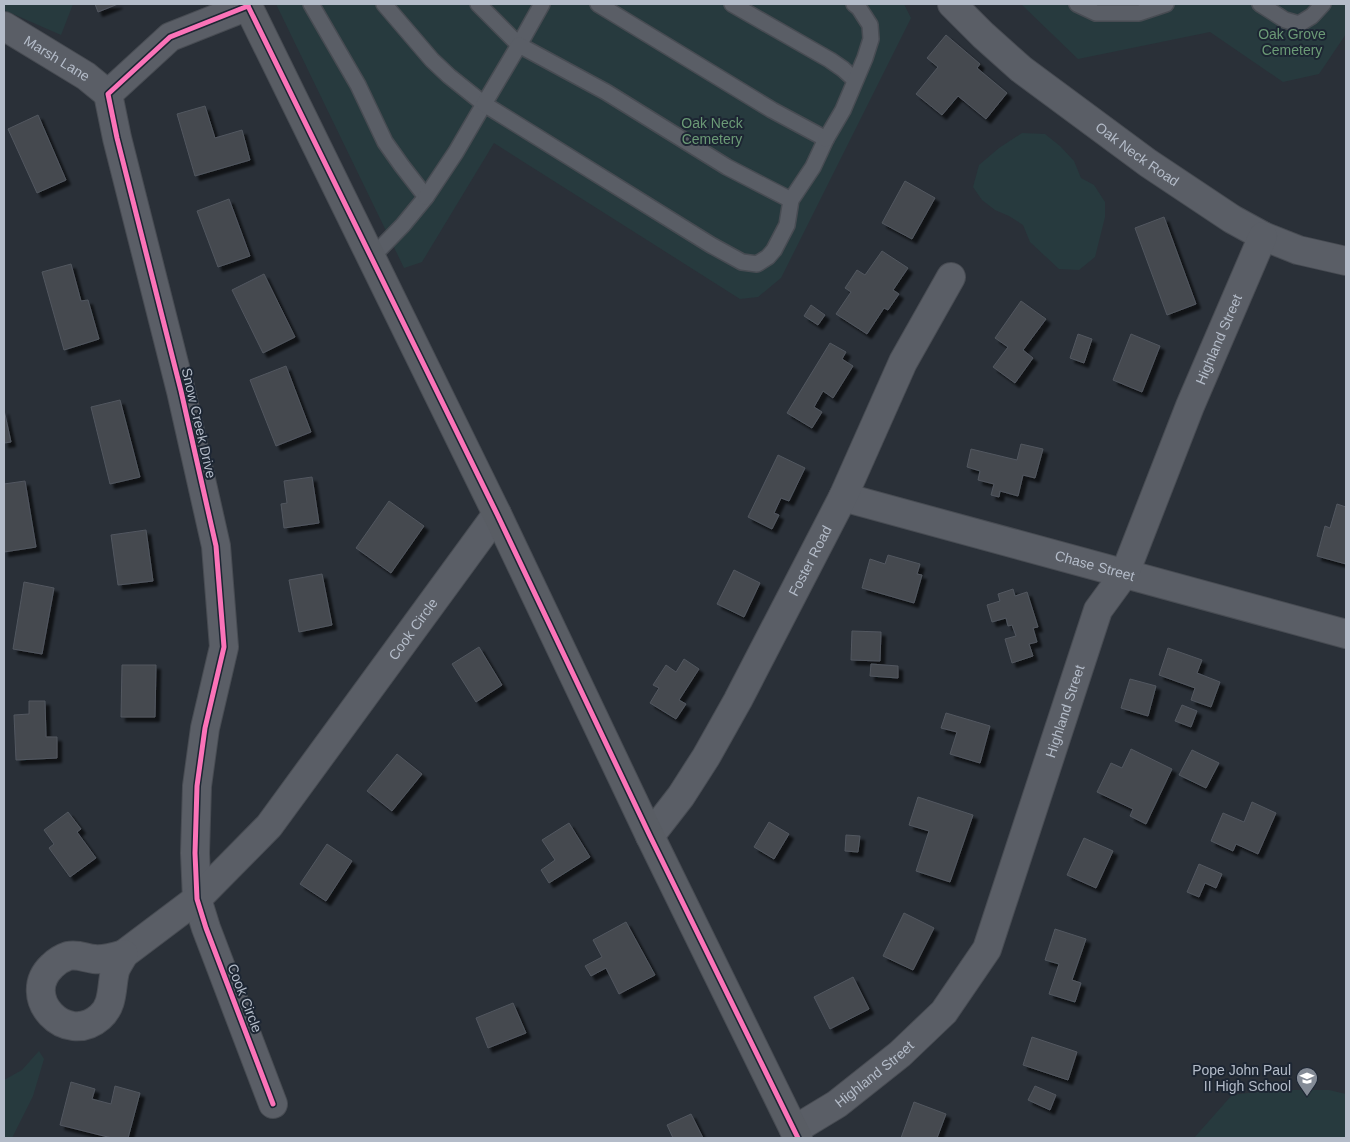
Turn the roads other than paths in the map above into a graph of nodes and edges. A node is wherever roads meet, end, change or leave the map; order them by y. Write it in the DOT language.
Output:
graph roads {
  1 [pos="252,4"];
  2 [pos="311,4"];
  3 [pos="384,4"];
  4 [pos="478,4"];
  5 [pos="542,4"];
  6 [pos="598,4"];
  7 [pos="732,4"];
  8 [pos="854,4"];
  9 [pos="952,4"];
  10 [pos="1077,4"];
  11 [pos="1166,4"];
  12 [pos="1260,4"];
  13 [pos="1323,4"];
  14 [pos="4,26"];
  15 [pos="519,45"];
  16 [pos="854,80"];
  17 [pos="108,94"];
  18 [pos="484,104"];
  19 [pos="826,139"];
  20 [pos="426,197"];
  21 [pos="791,200"];
  22 [pos="1263,236"];
  23 [pos="371,258"];
  24 [pos="1346,261"];
  25 [pos="951,277"];
  26 [pos="844,497"];
  27 [pos="497,514"];
  28 [pos="1125,573"];
  29 [pos="1346,634"];
  30 [pos="650,836"];
  31 [pos="197,899"];
  32 [pos="124,954"];
  33 [pos="273,1104"];
  34 [pos="796,1134"];
  1 -- 17 [label="street"];
  1 -- 23 [label="street"];
  2 -- 20 [label="lane"];
  3 -- 18 [label="lane"];
  4 -- 15 [label="lane"];
  5 -- 15 [label="lane"];
  6 -- 19 [label="lane"];
  7 -- 16 [label="lane"];
  8 -- 16 [label="lane"];
  9 -- 22 [label="street, Oak Neck Road"];
  10 -- 11 [label="lane"];
  12 -- 13 [label="lane"];
  14 -- 17 [label="street, Marsh Lane"];
  15 -- 18 [label="lane"];
  15 -- 21 [label="lane"];
  16 -- 19 [label="lane"];
  17 -- 31 [label="street, Snow Creek Drive"];
  18 -- 20 [label="lane"];
  18 -- 21 [label="lane"];
  19 -- 21 [label="lane"];
  20 -- 23 [label="lane"];
  22 -- 24 [label="street, Oak Neck Road"];
  22 -- 28 [label="street, Highland Street"];
  23 -- 27 [label="street"];
  25 -- 26 [label="street, Foster Road"];
  26 -- 28 [label="street, Chase Street"];
  26 -- 30 [label="street, Foster Road"];
  27 -- 30 [label="street"];
  27 -- 31 [label="street, Cook Circle"];
  28 -- 29 [label="street, Chase Street"];
  28 -- 34 [label="street, Highland Street"];
  30 -- 34 [label="street"];
  31 -- 32 [label="street"];
  31 -- 33 [label="street, Cook Circle"];
}
